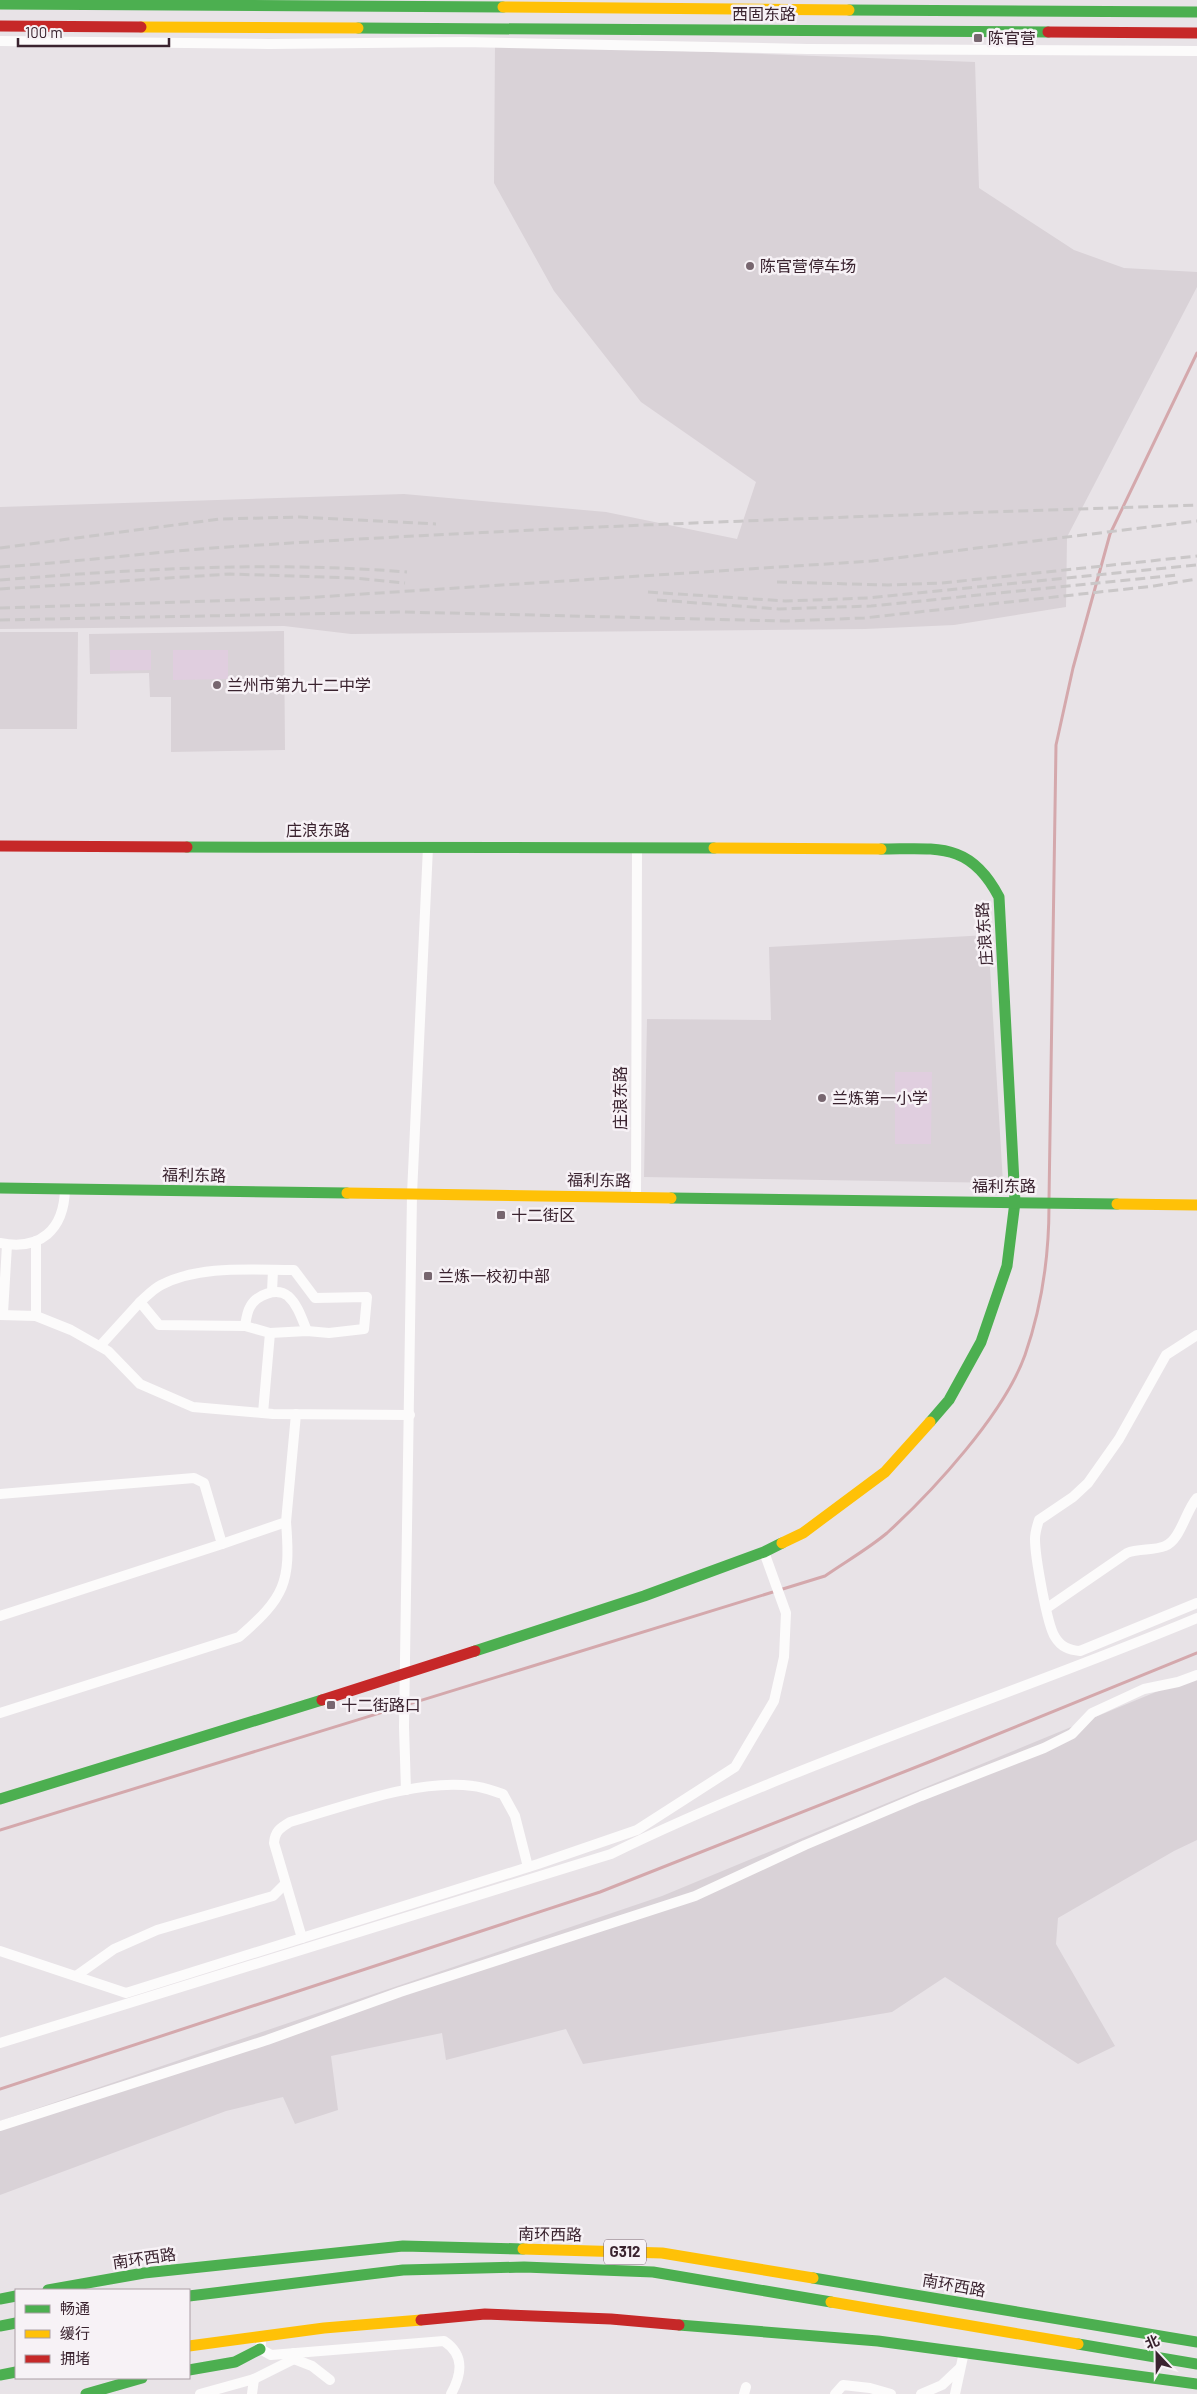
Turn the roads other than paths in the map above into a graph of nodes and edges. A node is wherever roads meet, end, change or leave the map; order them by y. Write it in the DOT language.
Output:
graph roads {
  1 [pos="413,3"];
  2 [pos="0,4"];
  3 [pos="486,4"];
  4 [pos="790,5"];
  5 [pos="1197,12"];
  6 [pos="0,26"];
  7 [pos="1197,33"];
  8 [pos="0,41"];
  9 [pos="1197,51"];
  10 [pos="0,846"];
  11 [pos="428,847"];
  12 [pos="636,848"];
  13 [pos="0,1188"];
  14 [pos="64,1189"];
  15 [pos="412,1194"];
  16 [pos="636,1197"];
  17 [pos="1020,1202"];
  18 [pos="1197,1205"];
  19 [pos="36,1241"];
  20 [pos="4,1244"];
  21 [pos="273,1270"];
  22 [pos="272,1292"];
  23 [pos="140,1302"];
  24 [pos="2,1314"];
  25 [pos="36,1316"];
  26 [pos="245,1326"];
  27 [pos="307,1331"];
  28 [pos="270,1333"];
  29 [pos="1197,1335"];
  30 [pos="100,1346"];
  31 [pos="263,1413"];
  32 [pos="296,1414"];
  33 [pos="410,1415"];
  34 [pos="0,1494"];
  35 [pos="1197,1498"];
  36 [pos="286,1522"];
  37 [pos="222,1544"];
  38 [pos="764,1552"];
  39 [pos="1197,1603"];
  40 [pos="1047,1608"];
  41 [pos="0,1616"];
  42 [pos="1197,1618"];
  43 [pos="1197,1675"];
  44 [pos="406,1680"];
  45 [pos="0,1713"];
  46 [pos="406,1790"];
  47 [pos="0,1799"];
  48 [pos="528,1867"];
  49 [pos="285,1884"];
  50 [pos="302,1938"];
  51 [pos="0,1951"];
  52 [pos="76,1976"];
  53 [pos="0,2043"];
  54 [pos="0,2126"];
  55 [pos="54,2289"];
  56 [pos="15,2296"];
  57 [pos="190,2296"];
  58 [pos="0,2300"];
  59 [pos="15,2324"];
  60 [pos="0,2326"];
  61 [pos="261,2337"];
  62 [pos="1197,2342"];
  63 [pos="190,2346"];
  64 [pos="260,2349"];
  65 [pos="964,2352"];
  66 [pos="294,2356"];
  67 [pos="1197,2364"];
  68 [pos="960,2368"];
  69 [pos="190,2370"];
  70 [pos="15,2372"];
  71 [pos="0,2375"];
  72 [pos="138,2379"];
  73 [pos="254,2379"];
  74 [pos="330,2380"];
  75 [pos="1197,2384"];
  76 [pos="86,2394"];
  77 [pos="200,2394"];
  78 [pos="252,2394"];
  79 [pos="451,2394"];
  80 [pos="835,2394"];
  81 [pos="891,2394"];
  82 [pos="921,2394"];
  83 [pos="955,2394"];
  1 -- 2 [label="main road, 西固东路"];
  1 -- 3 [label="main road, 西固东路"];
  3 -- 4 [label="main road, 西固东路"];
  4 -- 5 [label="main road, 西固东路"];
  6 -- 7 [label="main road, 西固东路"];
  8 -- 9 [label="street"];
  10 -- 11 [label="main road, 庄浪东路"];
  11 -- 12 [label="main road, 庄浪东路"];
  11 -- 15 [label="street"];
  12 -- 16 [label="street, 庄浪东路"];
  12 -- 17 [label="main road, 庄浪东路"];
  13 -- 14 [label="main road, 福利东路"];
  14 -- 15 [label="main road, 福利东路"];
  14 -- 19 [label="street"];
  15 -- 16 [label="main road, 福利东路"];
  15 -- 33 [label="street"];
  16 -- 17 [label="main road, 福利东路"];
  17 -- 18 [label="main road, 福利东路"];
  17 -- 38 [label="main road, 庄浪东路"];
  19 -- 20 [label="street"];
  19 -- 25 [label="street"];
  20 -- 24 [label="street"];
  21 -- 22 [label="street"];
  21 -- 23 [label="street"];
  21 -- 27 [label="street"];
  22 -- 26 [label="street"];
  22 -- 27 [label="street"];
  23 -- 26 [label="street"];
  23 -- 30 [label="street"];
  24 -- 25 [label="street"];
  25 -- 30 [label="street"];
  26 -- 28 [label="street"];
  27 -- 28 [label="street"];
  28 -- 31 [label="street"];
  29 -- 40 [label="street"];
  30 -- 31 [label="street"];
  31 -- 32 [label="street"];
  32 -- 33 [label="street"];
  32 -- 36 [label="street"];
  33 -- 44 [label="street"];
  34 -- 37 [label="street"];
  35 -- 40 [label="street"];
  36 -- 37 [label="street"];
  36 -- 45 [label="street"];
  37 -- 41 [label="street"];
  38 -- 44 [label="main road, 庄浪东路"];
  38 -- 48 [label="street"];
  39 -- 40 [label="street"];
  42 -- 53 [label="street"];
  43 -- 54 [label="street"];
  44 -- 46 [label="street"];
  44 -- 47 [label="main road, 庄浪东路"];
  46 -- 48 [label="street"];
  46 -- 49 [label="street"];
  48 -- 50 [label="street"];
  49 -- 50 [label="street"];
  49 -- 52 [label="street"];
  50 -- 52 [label="street"];
  51 -- 52 [label="street"];
  55 -- 62 [label="main road, 南环西路 / G312"];
  56 -- 58 [label="main road"];
  57 -- 67 [label="main road, 南环西路 / G312"];
  59 -- 60 [label="main road"];
  61 -- 63 [label="main road"];
  61 -- 64 [label="street"];
  61 -- 65 [label="main road"];
  64 -- 66 [label="street"];
  64 -- 69 [label="main road"];
  65 -- 68 [label="street"];
  65 -- 75 [label="main road"];
  66 -- 73 [label="street"];
  66 -- 74 [label="street"];
  66 -- 79 [label="street"];
  68 -- 82 [label="street"];
  68 -- 83 [label="street"];
  70 -- 71 [label="main road"];
  72 -- 76 [label="main road"];
  73 -- 77 [label="street"];
  73 -- 78 [label="street"];
  80 -- 81 [label="street"];
}
